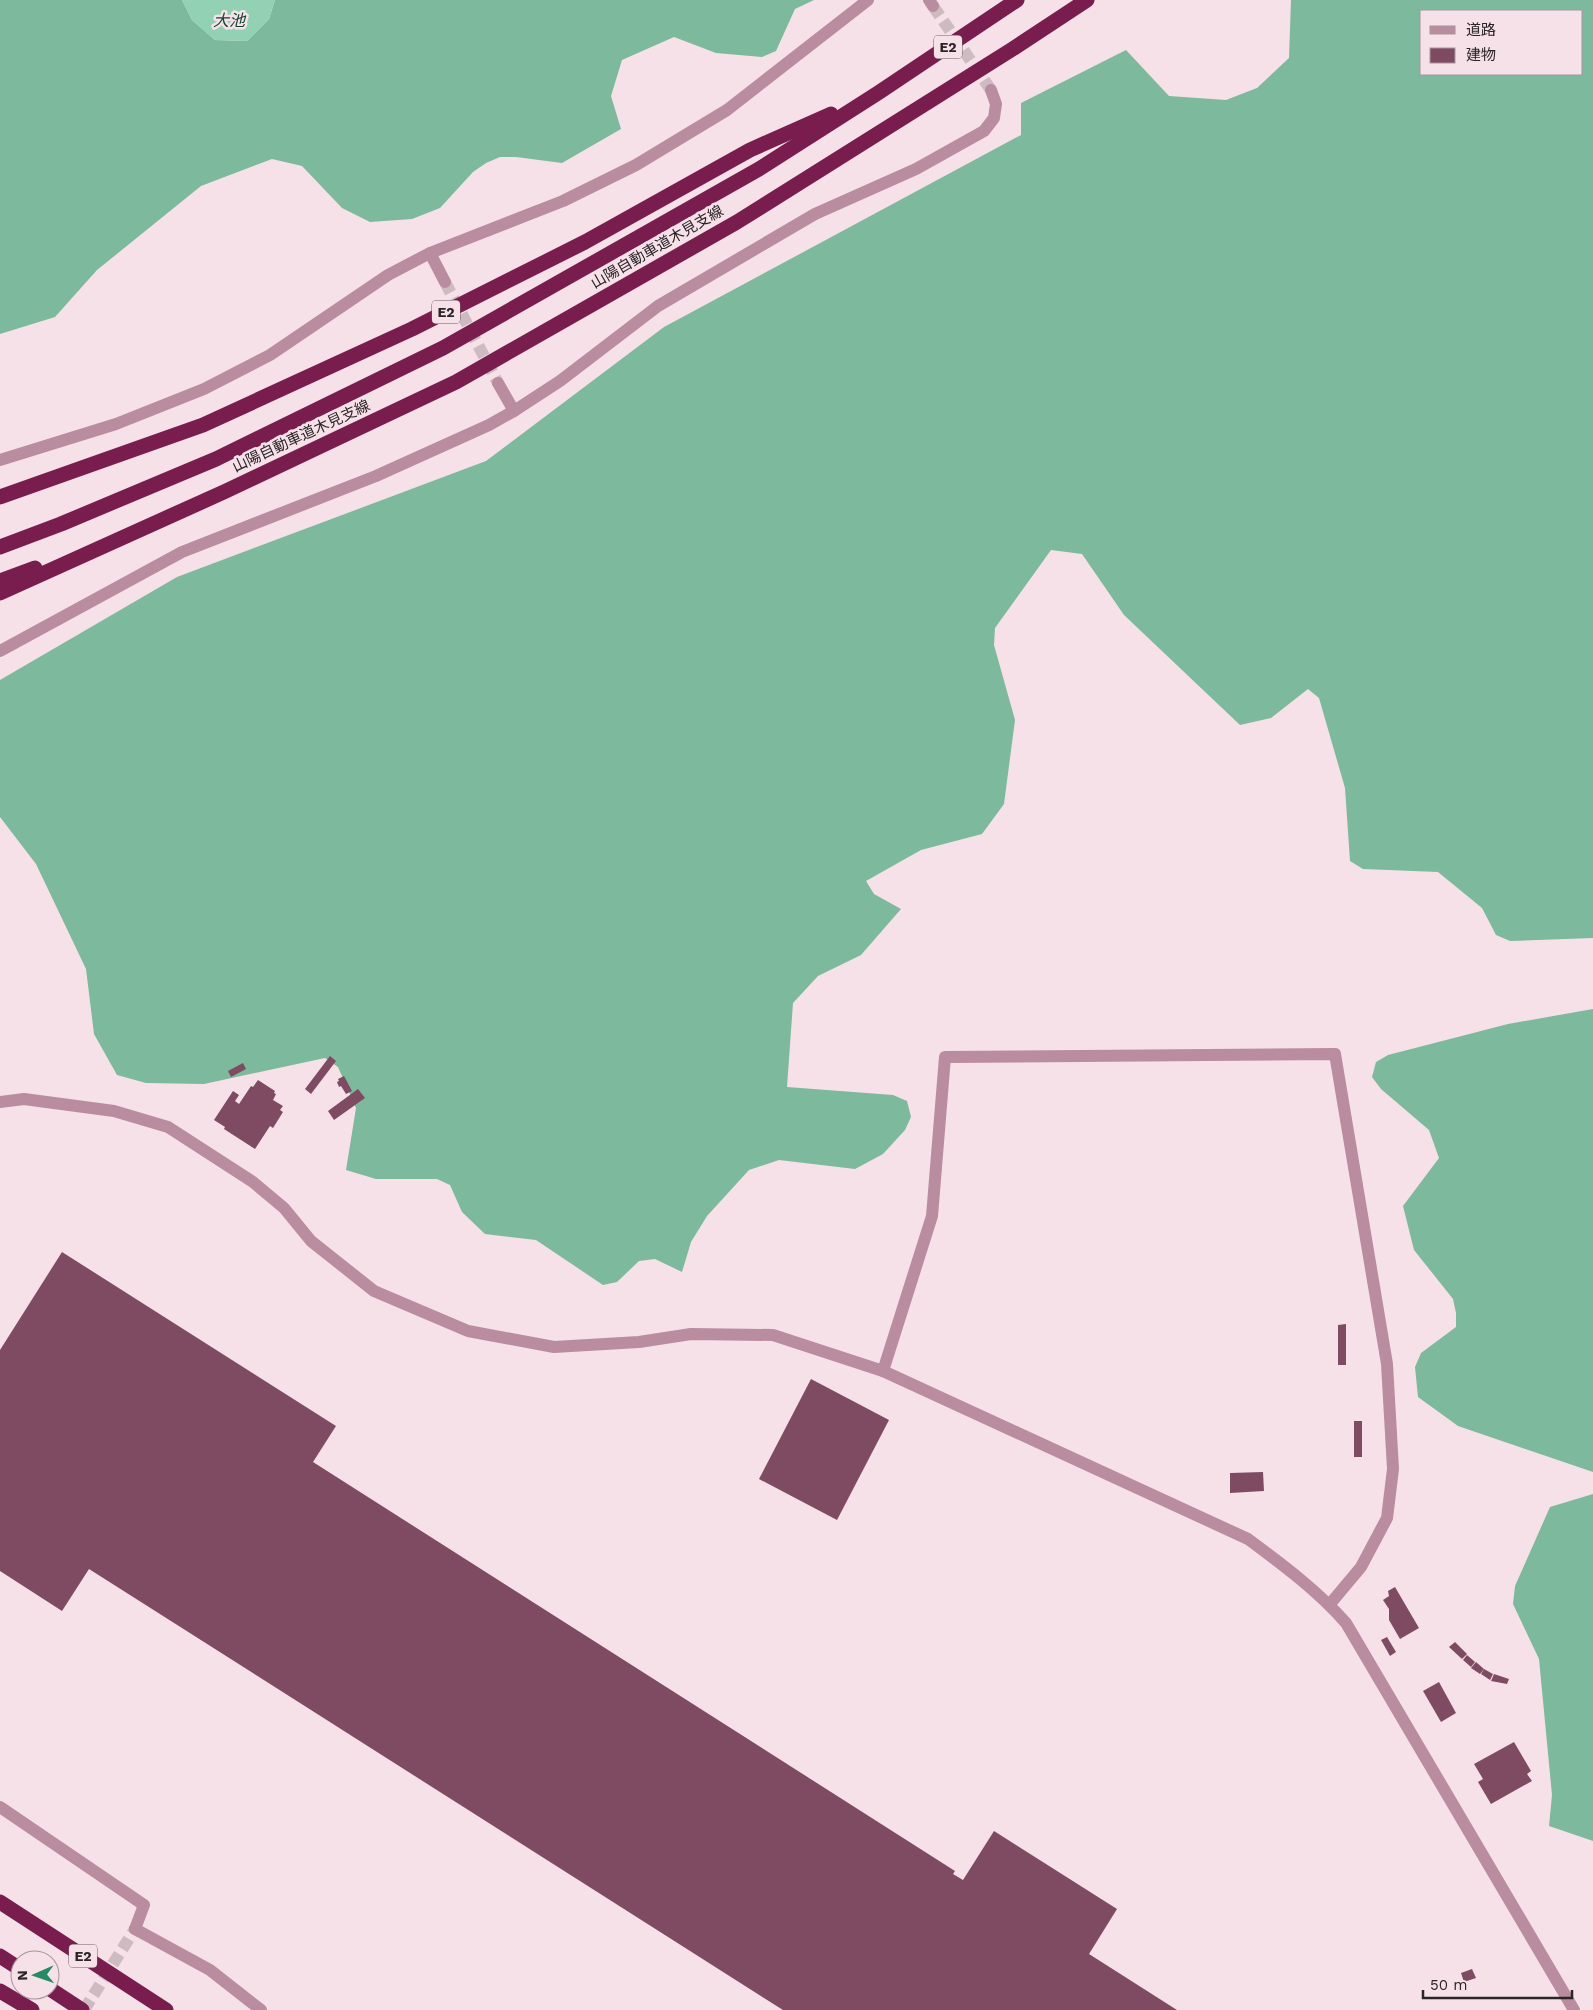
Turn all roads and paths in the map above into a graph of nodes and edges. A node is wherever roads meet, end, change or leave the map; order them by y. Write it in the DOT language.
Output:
graph roads {
  1 [pos="868,0"];
  2 [pos="1017,0"];
  3 [pos="1087,0"];
  4 [pos="991,90"];
  5 [pos="878,93"];
  6 [pos="430,253"];
  7 [pos="445,282"];
  8 [pos="498,383"];
  9 [pos="514,411"];
  10 [pos="0,460"];
  11 [pos="226,491"];
  12 [pos="0,498"];
  13 [pos="0,547"];
  14 [pos="0,581"];
  15 [pos="0,593"];
  16 [pos="0,652"];
  17 [pos="0,1102"];
  18 [pos="883,1371"];
  19 [pos="1330,1604"];
  20 [pos="0,1807"];
  21 [pos="0,1902"];
  22 [pos="0,1991"];
  23 [pos="60,1996"];
  24 [pos="32,2010"];
  25 [pos="82,2010"];
  26 [pos="166,2010"];
  27 [pos="261,2010"];
  28 [pos="1574,2010"];
  1 -- 6 [label="street"];
  2 -- 5 [label="highway, E2"];
  3 -- 11 [label="highway, 山陽自動車道木見支線 / E2"];
  4 -- 9 [label="street"];
  5 -- 12 [label="highway, E2"];
  5 -- 13 [label="highway"];
  6 -- 7 [label="street"];
  6 -- 10 [label="street"];
  8 -- 9 [label="street"];
  9 -- 16 [label="street"];
  11 -- 14 [label="highway"];
  11 -- 15 [label="highway"];
  17 -- 18 [label="street"];
  18 -- 19 [label="street"];
  18 -- 19 [label="street"];
  19 -- 28 [label="street"];
  20 -- 27 [label="street"];
  21 -- 26 [label="highway, E2"];
  22 -- 24 [label="highway"];
  23 -- 25 [label="highway"];
}
